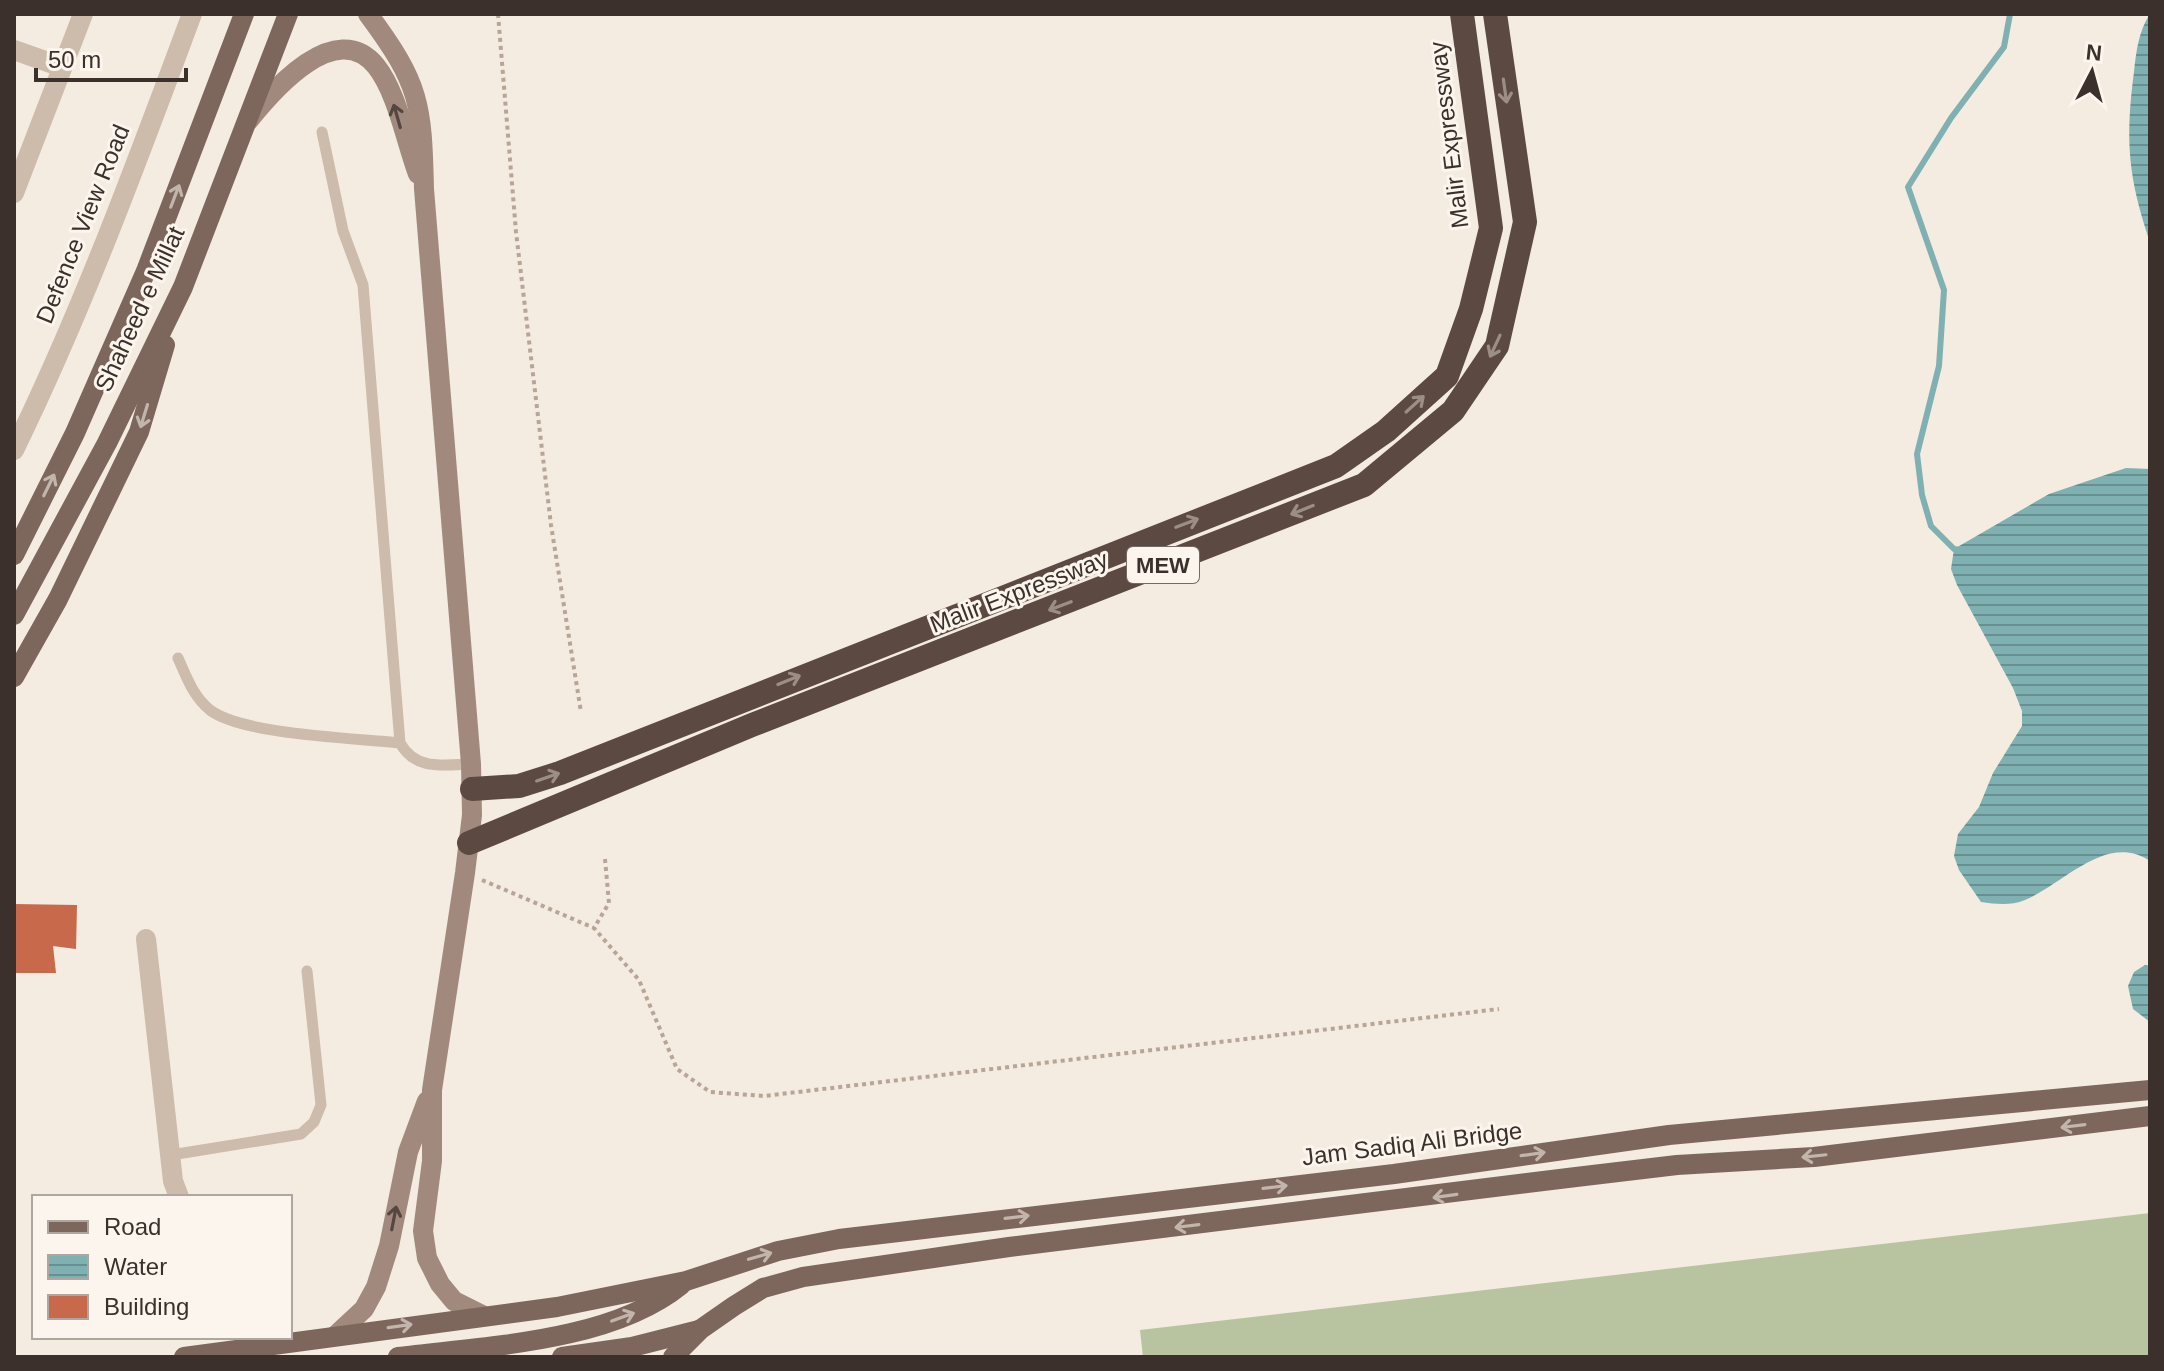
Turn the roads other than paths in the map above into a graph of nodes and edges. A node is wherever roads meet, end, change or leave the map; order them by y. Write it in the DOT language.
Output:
graph roads {
  1 [pos="83,14"];
  2 [pos="192,14"];
  3 [pos="244,14"];
  4 [pos="288,14"];
  5 [pos="368,14"];
  6 [pos="1462,14"];
  7 [pos="1495,14"];
  8 [pos="14,50"];
  9 [pos="62,67"];
  10 [pos="246,124"];
  11 [pos="322,132"];
  12 [pos="424,189"];
  13 [pos="14,193"];
  14 [pos="183,287"];
  15 [pos="14,450"];
  16 [pos="14,555"];
  17 [pos="14,615"];
  18 [pos="178,658"];
  19 [pos="14,677"];
  20 [pos="400,743"];
  21 [pos="471,764"];
  22 [pos="472,789"];
  23 [pos="469,843"];
  24 [pos="146,939"];
  25 [pos="307,971"];
  26 [pos="432,1090"];
  27 [pos="2150,1090"];
  28 [pos="2150,1116"];
  29 [pos="171,1155"];
  30 [pos="178,1195"];
  31 [pos="686,1281"];
  32 [pos="482,1315"];
  33 [pos="701,1329"];
  34 [pos="336,1335"];
  35 [pos="292,1338"];
  36 [pos="284,1339"];
  37 [pos="232,1343"];
  38 [pos="184,1357"];
  39 [pos="398,1357"];
  40 [pos="562,1357"];
  41 [pos="673,1357"];
  1 -- 9 [label="street"];
  2 -- 15 [label="street, Defence View Road"];
  16 -- 3 [label="main road, Shaheed e Millat, one-way"];
  4 -- 10 [label="main road, Shaheed e Millat"];
  5 -- 12 [label="street"];
  22 -- 6 [label="highway, Malir Expressway / MEW, one-way"];
  7 -- 23 [label="highway, Malir Expressway / MEW, one-way"];
  8 -- 9 [label="street"];
  9 -- 13 [label="street"];
  12 -- 10 [label="street, one-way"];
  10 -- 14 [label="main road, Shaheed e Millat"];
  11 -- 20 [label="lane"];
  12 -- 21 [label="street"];
  14 -- 17 [label="main road, Shaheed e Millat"];
  14 -- 19 [label="main road, one-way"];
  18 -- 20 [label="lane"];
  20 -- 21 [label="lane"];
  21 -- 22 [label="street"];
  22 -- 23 [label="street"];
  23 -- 26 [label="street"];
  24 -- 29 [label="street"];
  25 -- 29 [label="lane"];
  26 -- 32 [label="street"];
  34 -- 26 [label="street, one-way"];
  31 -- 27 [label="main road, Jam Sadiq Ali Bridge, one-way"];
  28 -- 33 [label="main road, one-way"];
  29 -- 30 [label="street"];
  31 -- 32 [label="main road"];
  39 -- 31 [label="main road, one-way"];
  34 -- 32 [label="main road, one-way"];
  33 -- 40 [label="main road"];
  33 -- 41 [label="main road"];
  34 -- 35 [label="main road"];
  36 -- 37 [label="main road"];
  37 -- 38 [label="main road"];
}
